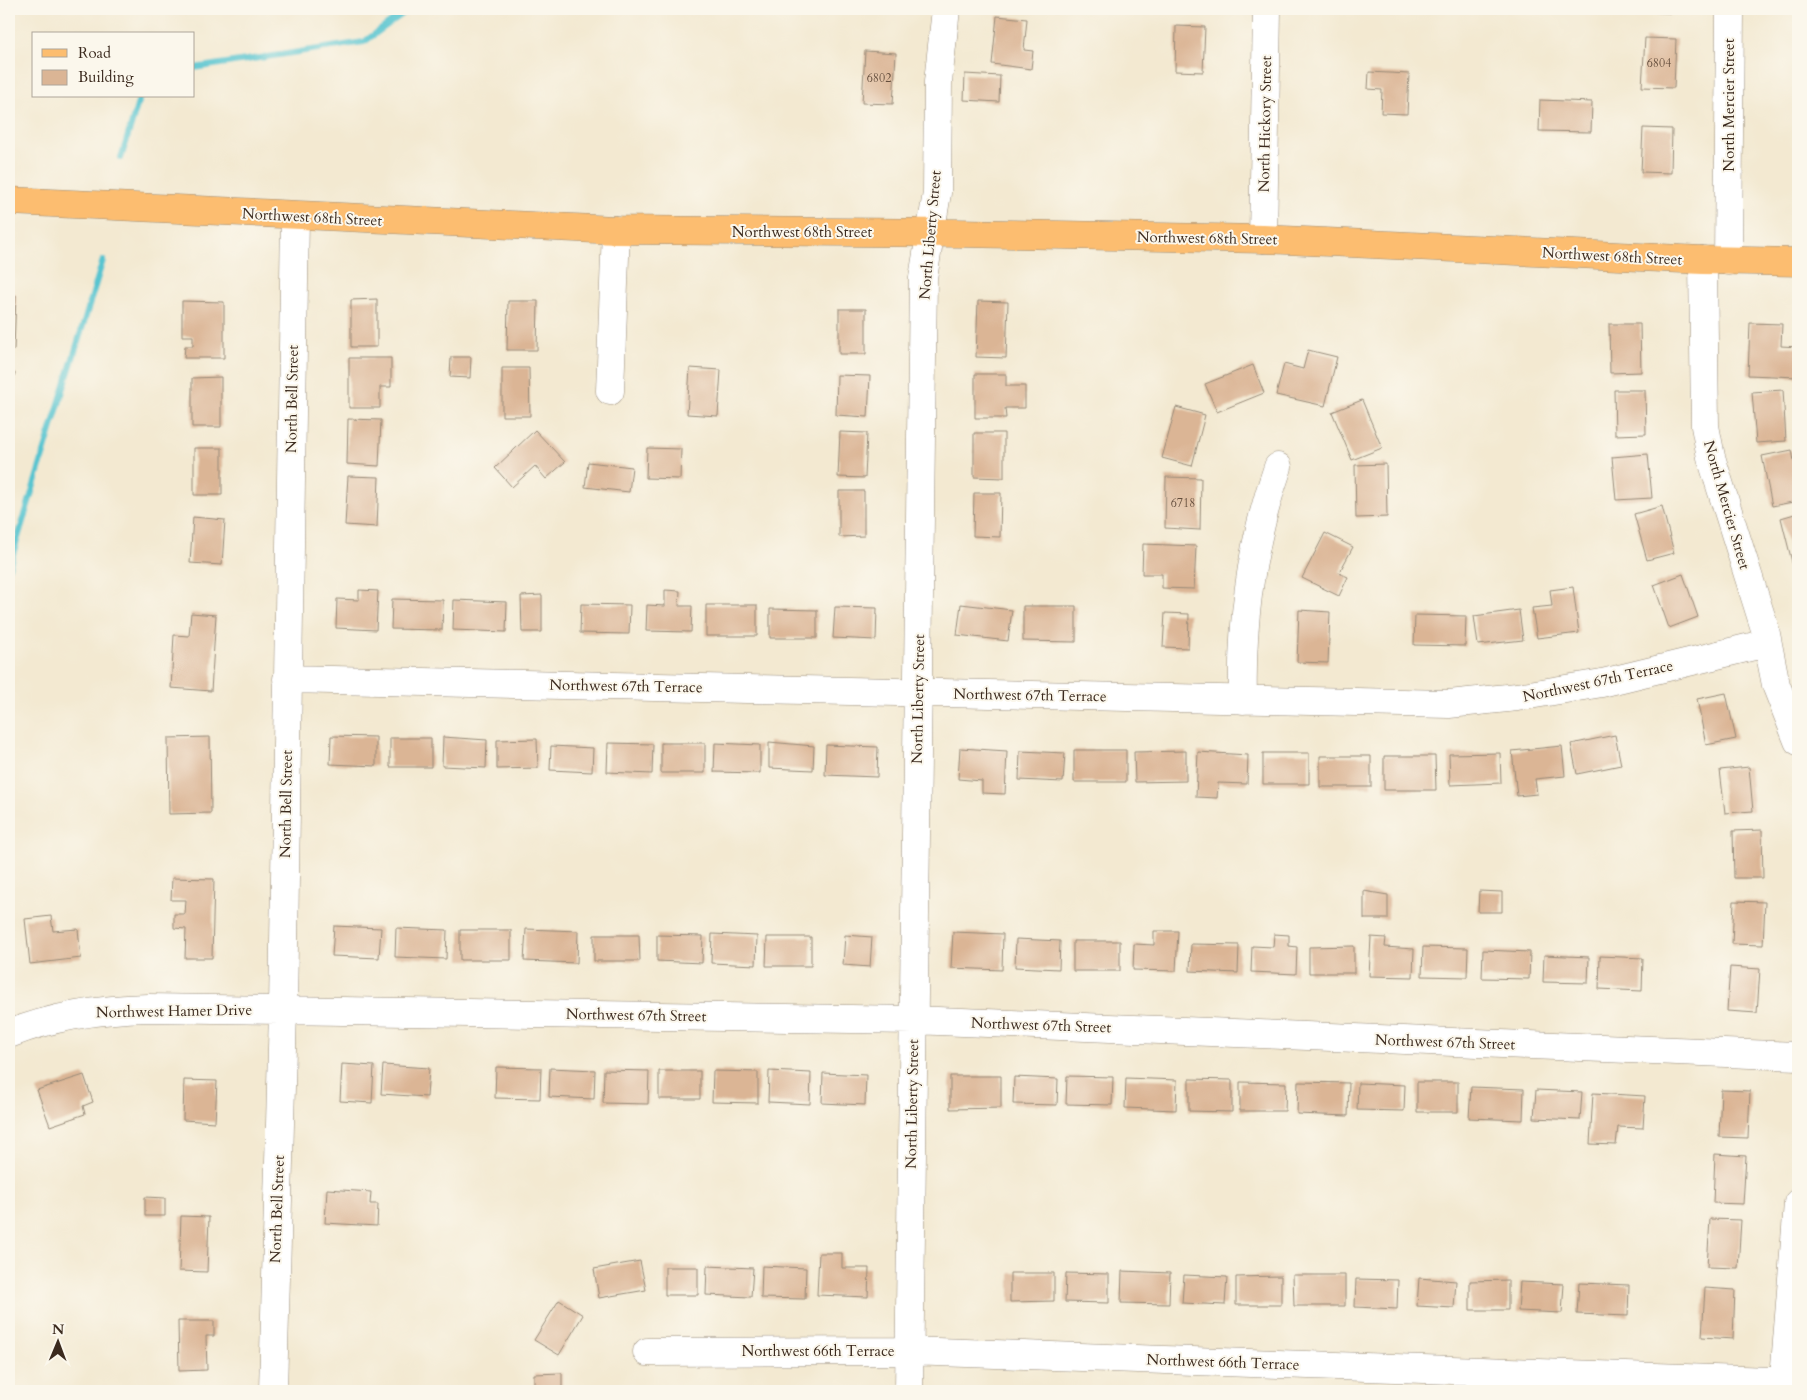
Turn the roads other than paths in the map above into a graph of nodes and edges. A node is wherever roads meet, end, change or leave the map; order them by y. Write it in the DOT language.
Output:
graph roads {
  1 [pos="946,9"];
  2 [pos="1267,9"];
  3 [pos="1730,9"];
  4 [pos="9,201"];
  5 [pos="295,216"];
  6 [pos="616,230"];
  7 [pos="932,233"];
  8 [pos="1263,239"];
  9 [pos="1716,260"];
  10 [pos="1798,262"];
  11 [pos="610,391"];
  12 [pos="1278,467"];
  13 [pos="1767,643"];
  14 [pos="287,679"];
  15 [pos="918,692"];
  16 [pos="1243,700"];
  17 [pos="1798,741"];
  18 [pos="283,1010"];
  19 [pos="913,1020"];
  20 [pos="9,1034"];
  21 [pos="1798,1056"];
  22 [pos="1798,1202"];
  23 [pos="908,1351"];
  24 [pos="647,1352"];
  25 [pos="1788,1385"];
  26 [pos="273,1391"];
  27 [pos="909,1391"];
  1 -- 7 [label="street, North Liberty Street"];
  2 -- 8 [label="street, North Hickory Street"];
  3 -- 9 [label="street, North Mercier Street"];
  4 -- 5 [label="main road, Northwest 68th Street"];
  5 -- 6 [label="main road, Northwest 68th Street"];
  5 -- 14 [label="street, North Bell Street"];
  6 -- 7 [label="main road, Northwest 68th Street"];
  6 -- 11 [label="street"];
  7 -- 8 [label="main road, Northwest 68th Street"];
  7 -- 15 [label="street, North Liberty Street"];
  8 -- 9 [label="main road, Northwest 68th Street"];
  9 -- 10 [label="main road, Northwest 68th Street"];
  9 -- 13 [label="street, North Mercier Street"];
  12 -- 16 [label="street"];
  13 -- 16 [label="street, Northwest 67th Terrace"];
  13 -- 17 [label="street, North Mercier Street"];
  14 -- 15 [label="street, Northwest 67th Terrace"];
  14 -- 18 [label="street, North Bell Street"];
  15 -- 16 [label="street, Northwest 67th Terrace"];
  15 -- 19 [label="street, North Liberty Street"];
  18 -- 19 [label="street, Northwest 67th Street"];
  18 -- 20 [label="street, Northwest Hamer Drive"];
  18 -- 26 [label="street, North Bell Street"];
  19 -- 21 [label="street, Northwest 67th Street"];
  19 -- 23 [label="street, North Liberty Street"];
  22 -- 25 [label="street"];
  23 -- 24 [label="street, Northwest 66th Terrace"];
  23 -- 25 [label="street, Northwest 66th Terrace"];
  23 -- 27 [label="street, North Liberty Street"];
}
